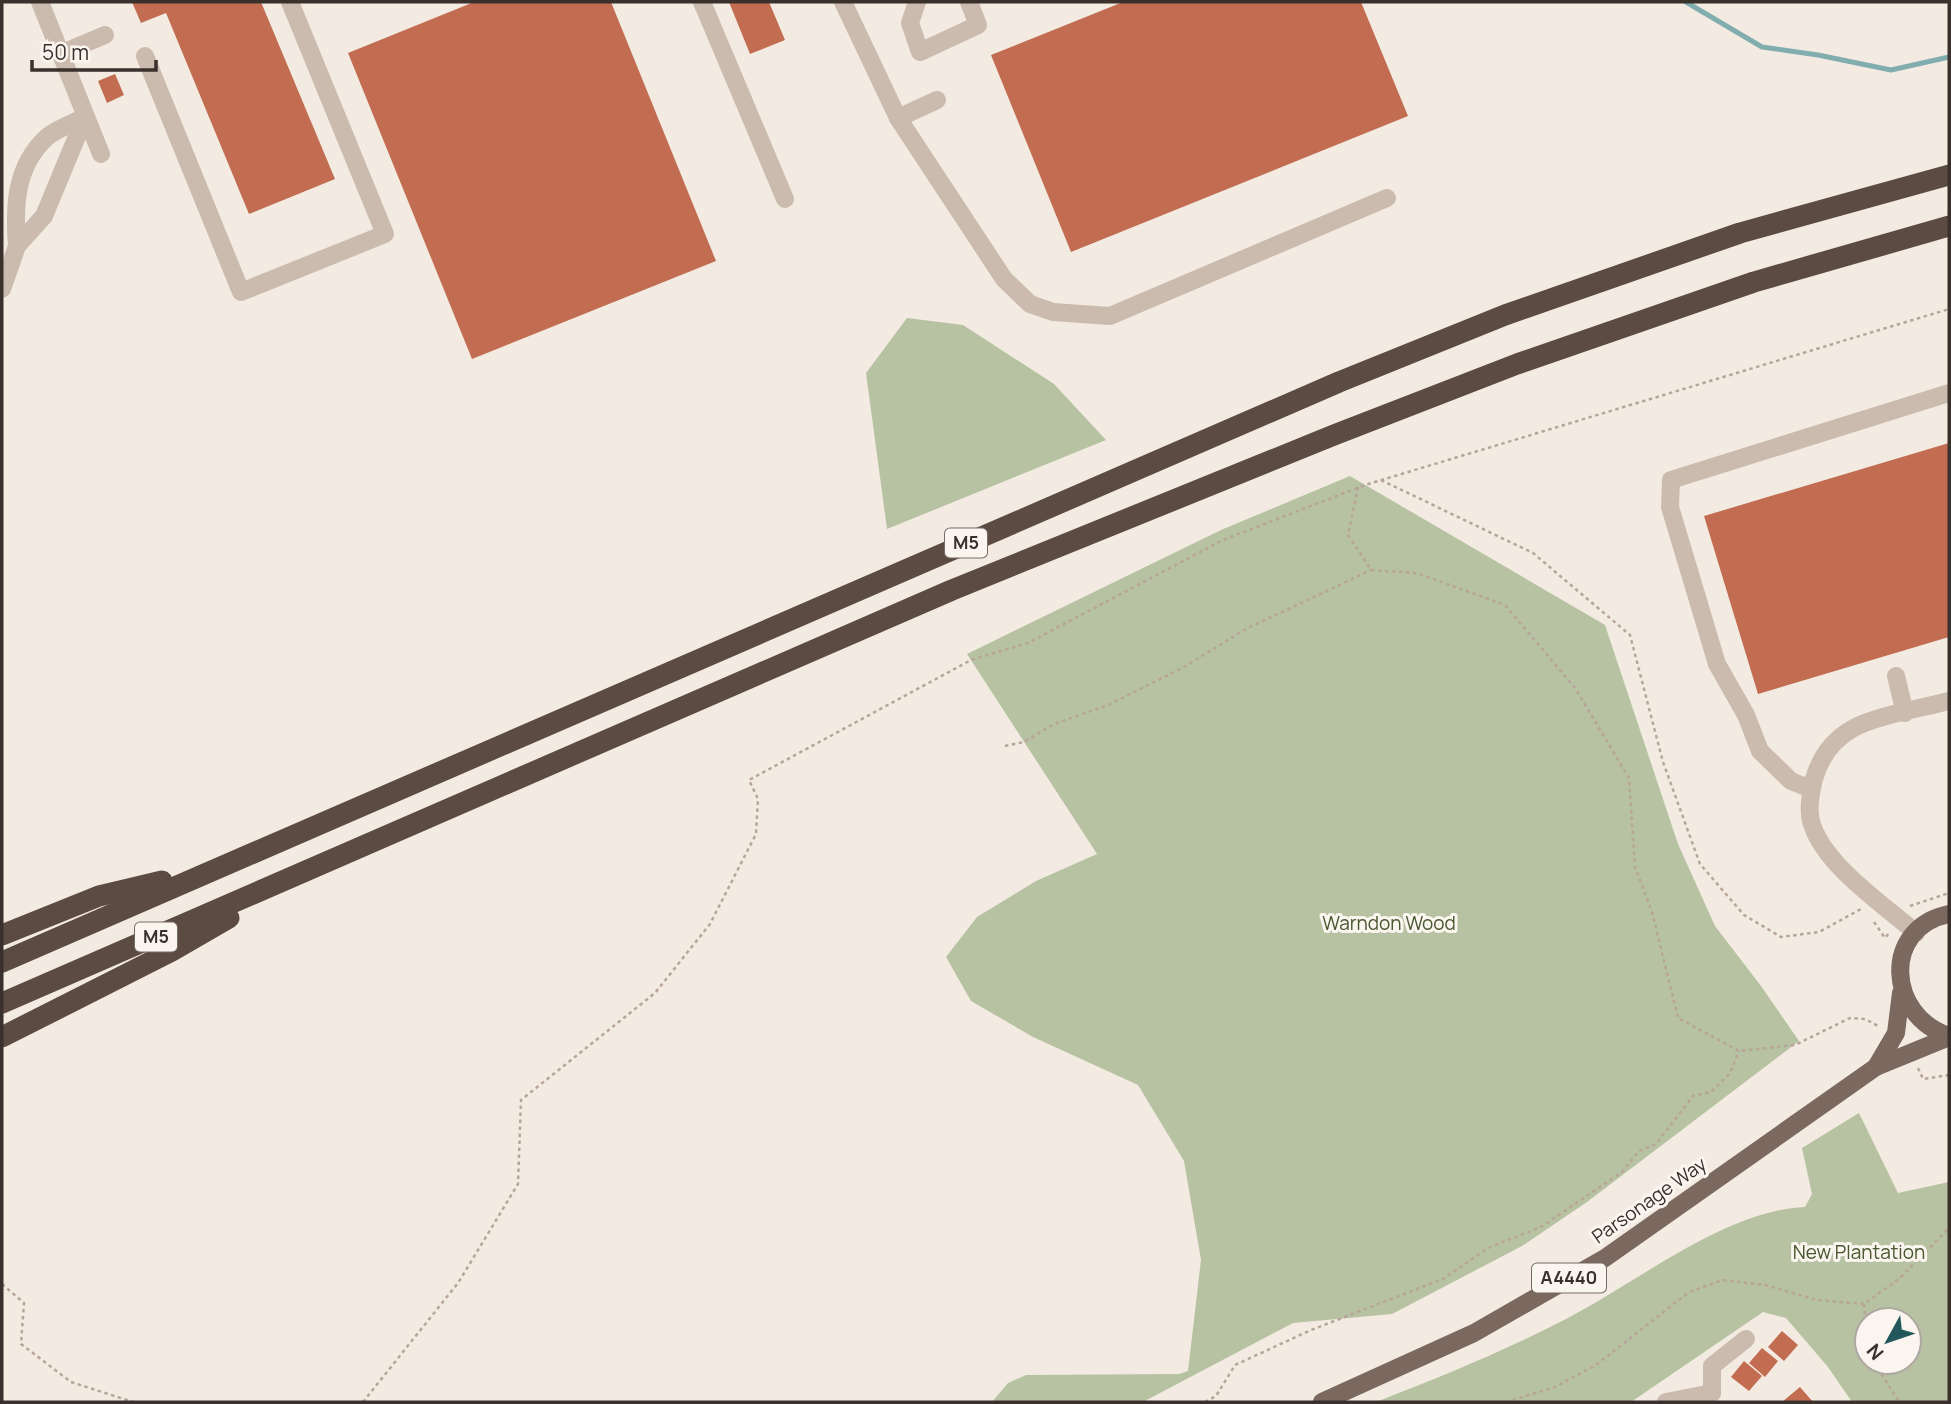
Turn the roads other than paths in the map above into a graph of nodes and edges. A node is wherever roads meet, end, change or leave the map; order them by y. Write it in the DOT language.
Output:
graph roads {
  1 [pos="41,2"];
  2 [pos="290,2"];
  3 [pos="702,2"];
  4 [pos="843,2"];
  5 [pos="917,2"];
  6 [pos="969,2"];
  7 [pos="105,35"];
  8 [pos="60,54"];
  9 [pos="145,56"];
  10 [pos="937,100"];
  11 [pos="85,117"];
  12 [pos="898,118"];
  13 [pos="101,154"];
  14 [pos="1949,175"];
  15 [pos="1387,198"];
  16 [pos="785,199"];
  17 [pos="1949,226"];
  18 [pos="17,246"];
  19 [pos="2,289"];
  20 [pos="1949,393"];
  21 [pos="1896,676"];
  22 [pos="1949,701"];
  23 [pos="1905,713"];
  24 [pos="1811,789"];
  25 [pos="213,869"];
  26 [pos="310,871"];
  27 [pos="1949,914"];
  28 [pos="1916,933"];
  29 [pos="2,935"];
  30 [pos="2,962"];
  31 [pos="1902,991"];
  32 [pos="2,1003"];
  33 [pos="1949,1036"];
  34 [pos="2,1037"];
  35 [pos="1875,1067"];
  36 [pos="1746,1339"];
  37 [pos="1716,1398"];
  38 [pos="1322,1402"];
  39 [pos="1666,1402"];
  1 -- 8 [label="street"];
  2 -- 9 [label="street"];
  3 -- 16 [label="street"];
  4 -- 12 [label="street"];
  5 -- 6 [label="street"];
  7 -- 8 [label="street"];
  8 -- 11 [label="street"];
  10 -- 12 [label="street"];
  11 -- 13 [label="street"];
  11 -- 18 [label="street"];
  11 -- 18 [label="street"];
  12 -- 15 [label="street"];
  14 -- 25 [label="highway, M5"];
  17 -- 26 [label="highway, M5"];
  18 -- 19 [label="street"];
  20 -- 24 [label="street"];
  21 -- 23 [label="street"];
  22 -- 23 [label="street"];
  23 -- 24 [label="street"];
  24 -- 28 [label="street"];
  25 -- 29 [label="highway, M5"];
  25 -- 30 [label="highway, M5"];
  26 -- 32 [label="highway, M5"];
  26 -- 34 [label="highway, M5"];
  27 -- 28 [label="main road"];
  28 -- 31 [label="main road, Parsonage Way"];
  31 -- 33 [label="main road"];
  31 -- 35 [label="main road, Parsonage Way / A4440"];
  33 -- 35 [label="main road, Parsonage Way / A4440"];
  35 -- 38 [label="main road, Parsonage Way / A4440"];
  36 -- 37 [label="street"];
  37 -- 39 [label="street"];
}
